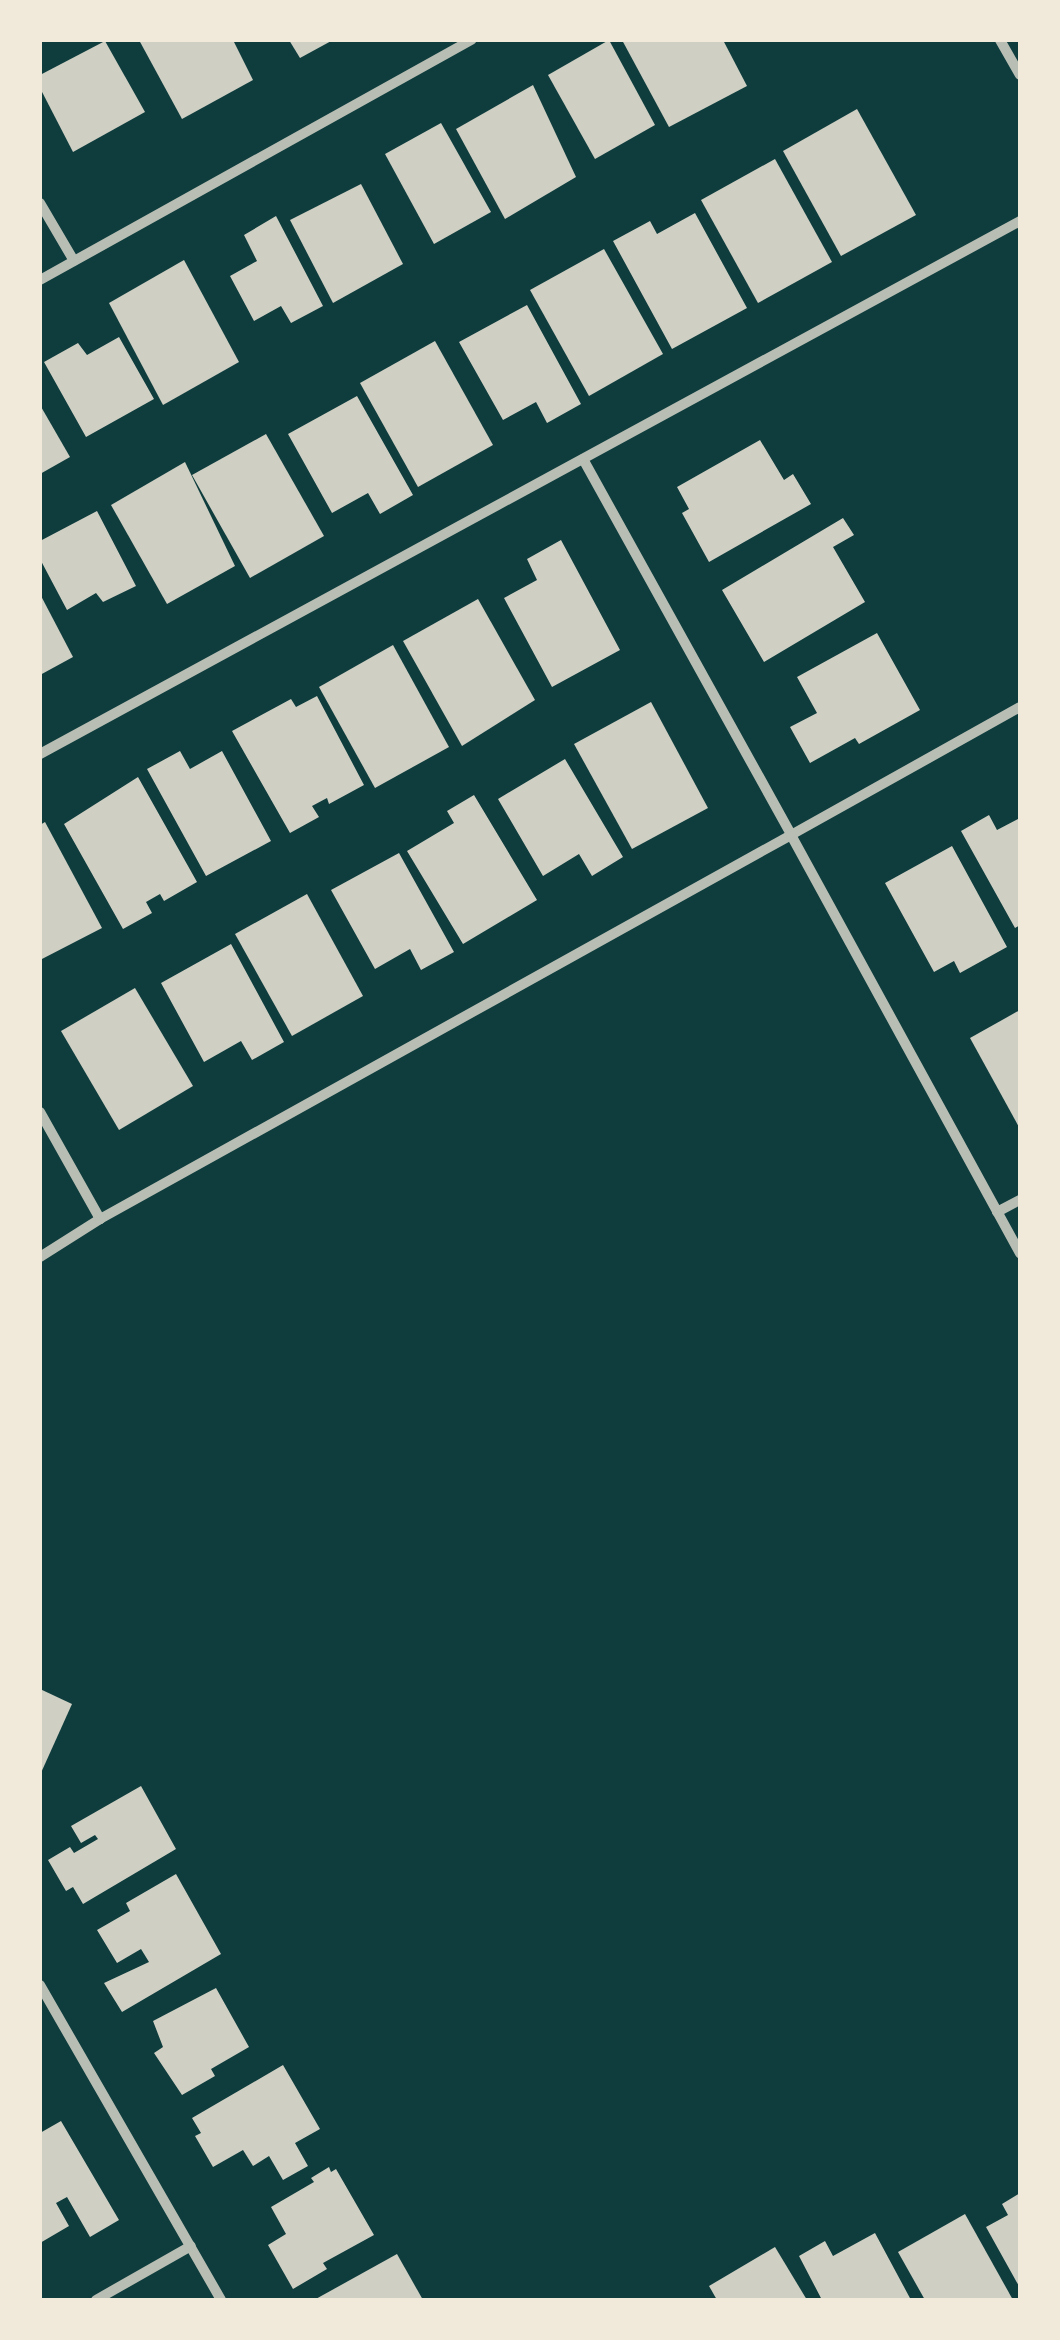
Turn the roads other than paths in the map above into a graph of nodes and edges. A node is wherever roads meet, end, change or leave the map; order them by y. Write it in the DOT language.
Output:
graph roads {
  1 [pos="472,40"];
  2 [pos="1000,40"];
  3 [pos="451,45"];
  4 [pos="1020,75"];
  5 [pos="40,202"];
  6 [pos="1020,222"];
  7 [pos="74,261"];
  8 [pos="40,280"];
  9 [pos="583,459"];
  10 [pos="1020,707"];
  11 [pos="40,754"];
  12 [pos="790,835"];
  13 [pos="40,1112"];
  14 [pos="1020,1200"];
  15 [pos="997,1212"];
  16 [pos="100,1219"];
  17 [pos="1020,1253"];
  18 [pos="40,1257"];
  19 [pos="40,1985"];
  20 [pos="191,2246"];
  21 [pos="96,2300"];
  22 [pos="221,2300"];
  1 -- 3 [label="street"];
  2 -- 4 [label="street"];
  3 -- 7 [label="street"];
  5 -- 7 [label="street"];
  6 -- 9 [label="street"];
  7 -- 8 [label="street"];
  9 -- 11 [label="street"];
  9 -- 12 [label="street"];
  10 -- 12 [label="street"];
  12 -- 15 [label="street"];
  12 -- 16 [label="street"];
  13 -- 16 [label="street"];
  14 -- 15 [label="street"];
  15 -- 17 [label="street"];
  16 -- 18 [label="street"];
  19 -- 20 [label="street"];
  20 -- 21 [label="street"];
  20 -- 22 [label="street"];
}
